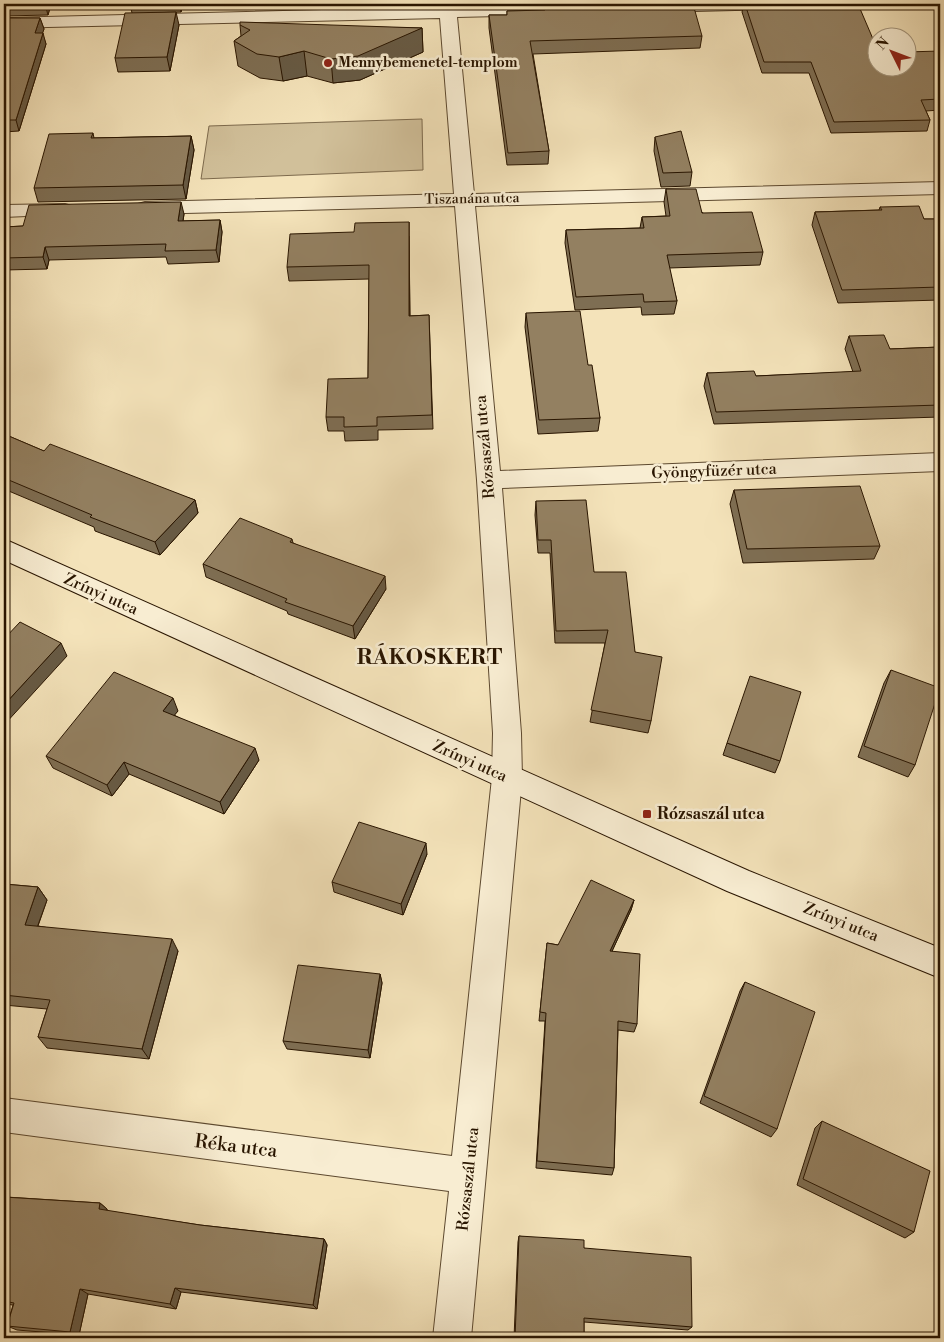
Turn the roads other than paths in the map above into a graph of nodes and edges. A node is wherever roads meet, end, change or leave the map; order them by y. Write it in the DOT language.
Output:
graph roads {
  1 [pos="779,4"];
  2 [pos="642,7"];
  3 [pos="448,8"];
  4 [pos="594,9"];
  5 [pos="4,23"];
  6 [pos="940,188"];
  7 [pos="464,200"];
  8 [pos="121,208"];
  9 [pos="82,209"];
  10 [pos="4,211"];
  11 [pos="940,462"];
  12 [pos="488,480"];
  13 [pos="4,549"];
  14 [pos="507,778"];
  15 [pos="940,963"];
  16 [pos="4,1115"];
  17 [pos="469,1176"];
  18 [pos="452,1338"];
  1 -- 2 [label="street"];
  3 -- 4 [label="street"];
  3 -- 5 [label="street"];
  3 -- 7 [label="street, Rózsaszál utca"];
  6 -- 7 [label="street, Tiszanána utca"];
  7 -- 8 [label="street, Tiszanána utca"];
  7 -- 12 [label="street, Rózsaszál utca"];
  9 -- 10 [label="street"];
  11 -- 12 [label="street, Gyöngyfüzér utca"];
  12 -- 14 [label="street, Rózsaszál utca"];
  13 -- 14 [label="street, Zrínyi utca"];
  14 -- 15 [label="street, Zrínyi utca"];
  14 -- 17 [label="street, Rózsaszál utca"];
  16 -- 17 [label="street, Réka utca"];
  17 -- 18 [label="street, Rózsaszál utca"];
}
